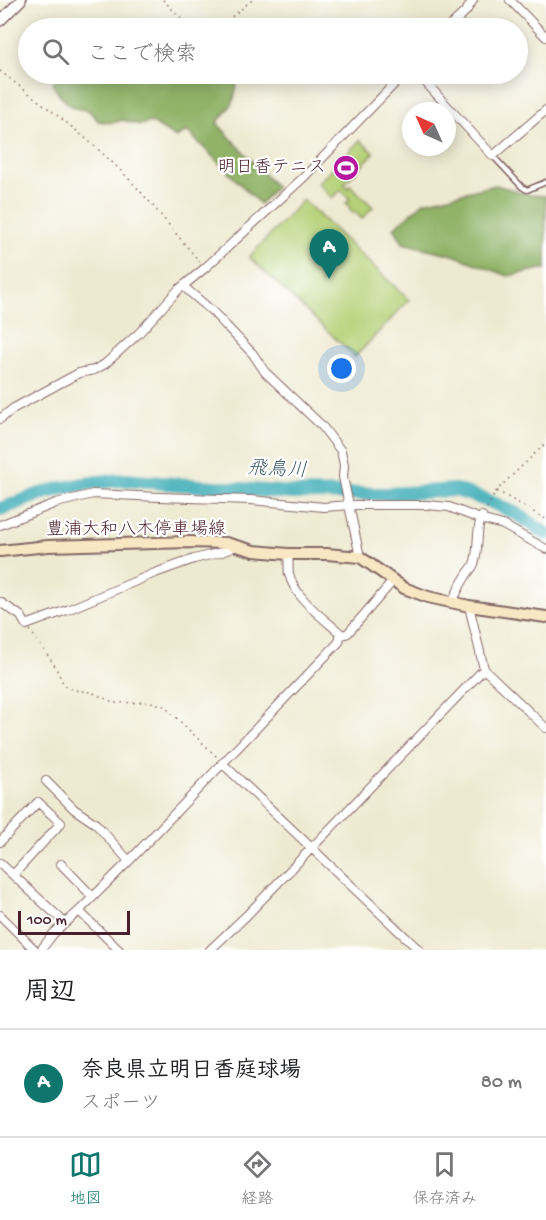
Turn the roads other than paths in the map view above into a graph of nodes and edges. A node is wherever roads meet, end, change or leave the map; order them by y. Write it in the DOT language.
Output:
graph roads {
  1 [pos="21,0"];
  2 [pos="473,0"];
  3 [pos="510,0"];
  4 [pos="459,18"];
  5 [pos="528,18"];
  6 [pos="528,18"];
  7 [pos="0,21"];
  8 [pos="546,37"];
  9 [pos="394,84"];
  10 [pos="427,84"];
  11 [pos="546,110"];
  12 [pos="493,156"];
  13 [pos="546,182"];
  14 [pos="183,286"];
  15 [pos="0,419"];
  16 [pos="349,503"];
  17 [pos="481,518"];
  18 [pos="0,525"];
  19 [pos="236,546"];
  20 [pos="546,549"];
  21 [pos="0,551"];
  22 [pos="288,554"];
  23 [pos="360,557"];
  24 [pos="393,581"];
  25 [pos="0,602"];
  26 [pos="452,603"];
  27 [pos="469,606"];
  28 [pos="546,617"];
  29 [pos="340,636"];
  30 [pos="484,669"];
  31 [pos="546,728"];
  32 [pos="222,763"];
  33 [pos="46,781"];
  34 [pos="0,842"];
  35 [pos="312,847"];
  36 [pos="129,861"];
  37 [pos="0,863"];
  38 [pos="61,864"];
  39 [pos="13,875"];
  40 [pos="93,897"];
  41 [pos="79,911"];
  42 [pos="0,915"];
  43 [pos="64,922"];
  44 [pos="34,950"];
  45 [pos="41,950"];
  46 [pos="119,950"];
  47 [pos="210,950"];
  48 [pos="419,950"];
  1 -- 7 [label="street"];
  2 -- 4 [label="street"];
  3 -- 6 [label="street"];
  5 -- 8 [label="street"];
  9 -- 14 [label="street"];
  10 -- 12 [label="street"];
  11 -- 12 [label="street"];
  12 -- 13 [label="lane"];
  14 -- 15 [label="street"];
  14 -- 16 [label="street"];
  16 -- 17 [label="street"];
  16 -- 18 [label="street"];
  16 -- 23 [label="street"];
  17 -- 20 [label="street"];
  17 -- 26 [label="street"];
  19 -- 21 [label="main road, 豊浦大和八木停車場線"];
  19 -- 22 [label="main road, 豊浦大和八木停車場線"];
  19 -- 25 [label="street"];
  22 -- 23 [label="main road, 豊浦大和八木停車場線"];
  22 -- 29 [label="street"];
  23 -- 24 [label="main road"];
  24 -- 26 [label="main road"];
  24 -- 29 [label="street"];
  26 -- 27 [label="main road"];
  27 -- 28 [label="main road"];
  27 -- 30 [label="street"];
  29 -- 32 [label="street"];
  30 -- 31 [label="street"];
  30 -- 35 [label="street"];
  32 -- 35 [label="street"];
  32 -- 36 [label="street"];
  33 -- 36 [label="street"];
  34 -- 39 [label="street"];
  35 -- 47 [label="street"];
  35 -- 48 [label="street"];
  36 -- 40 [label="street"];
  37 -- 39 [label="street"];
  38 -- 40 [label="street"];
  39 -- 43 [label="street"];
  40 -- 41 [label="street"];
  41 -- 43 [label="street"];
  41 -- 46 [label="street"];
  42 -- 44 [label="street"];
  43 -- 45 [label="street"];
}
